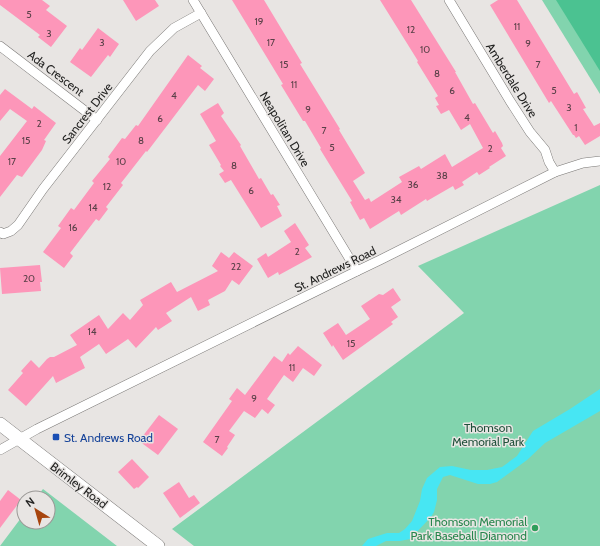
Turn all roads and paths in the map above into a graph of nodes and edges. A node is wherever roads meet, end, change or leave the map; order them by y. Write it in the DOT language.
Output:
graph roads {
  1 [pos="193,0"];
  2 [pos="449,0"];
  3 [pos="201,13"];
  4 [pos="0,46"];
  5 [pos="97,120"];
  6 [pos="600,161"];
  7 [pos="555,172"];
  8 [pos="0,232"];
  9 [pos="357,271"];
  10 [pos="0,424"];
  11 [pos="19,439"];
  12 [pos="0,450"];
  13 [pos="158,546"];
  1 -- 3 [label="street, Neapolitan Drive"];
  2 -- 7 [label="street, Amberdale Drive"];
  3 -- 5 [label="street, Sancrest Drive"];
  3 -- 9 [label="street, Neapolitan Drive"];
  4 -- 5 [label="street, Ada Crescent"];
  5 -- 8 [label="street, Sancrest Drive"];
  6 -- 7 [label="street, St. Andrews Road"];
  7 -- 9 [label="street, St. Andrews Road"];
  9 -- 11 [label="street, St. Andrews Road"];
  10 -- 11 [label="main road, Brimley Road"];
  11 -- 12 [label="street, St. Andrews Road"];
  11 -- 13 [label="main road, Brimley Road"];
}
